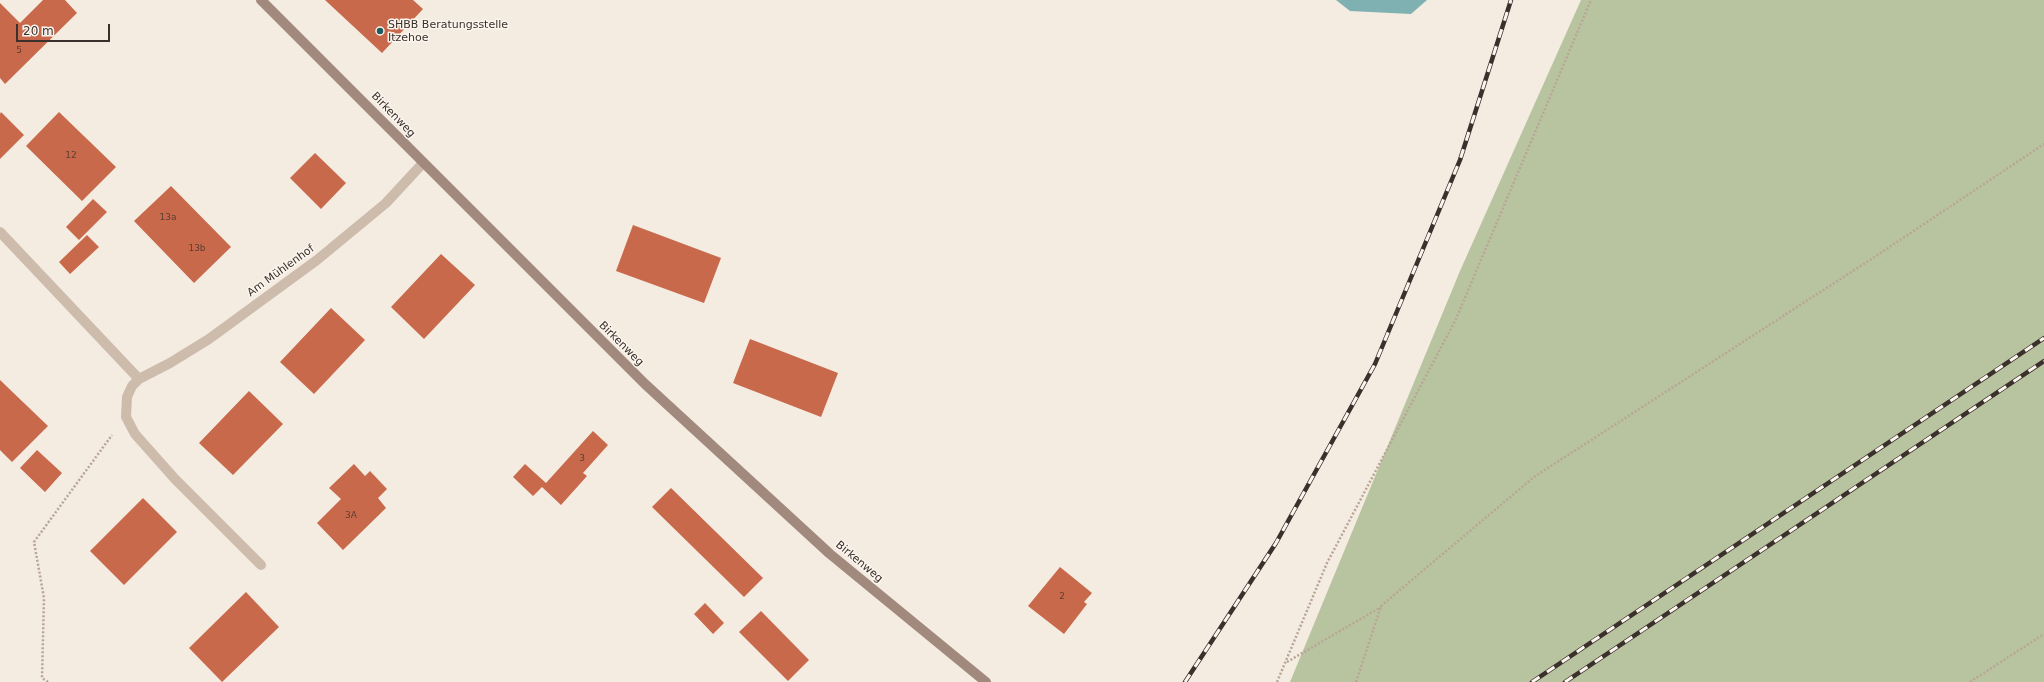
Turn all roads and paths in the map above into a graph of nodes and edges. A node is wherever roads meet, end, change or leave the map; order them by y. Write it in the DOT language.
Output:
graph roads {
  1 [pos="261,0"];
  2 [pos="1591,0"];
  3 [pos="2044,144"];
  4 [pos="423,163"];
  5 [pos="0,232"];
  6 [pos="139,379"];
  7 [pos="126,417"];
  8 [pos="261,565"];
  9 [pos="1381,606"];
  10 [pos="2044,634"];
  11 [pos="1286,663"];
  12 [pos="48,682"];
  13 [pos="986,682"];
  14 [pos="1277,682"];
  15 [pos="1356,682"];
  16 [pos="1970,682"];
  1 -- 4 [label="street, Birkenweg"];
  2 -- 11 [label="path"];
  3 -- 9 [label="path"];
  4 -- 6 [label="street, Am Mühlenhof"];
  4 -- 13 [label="street, Birkenweg"];
  5 -- 6 [label="street"];
  6 -- 7 [label="street, Am Mühlenhof"];
  7 -- 8 [label="street"];
  7 -- 12 [label="path"];
  9 -- 11 [label="path"];
  9 -- 15 [label="path"];
  10 -- 16 [label="path"];
  11 -- 14 [label="path"];
}
